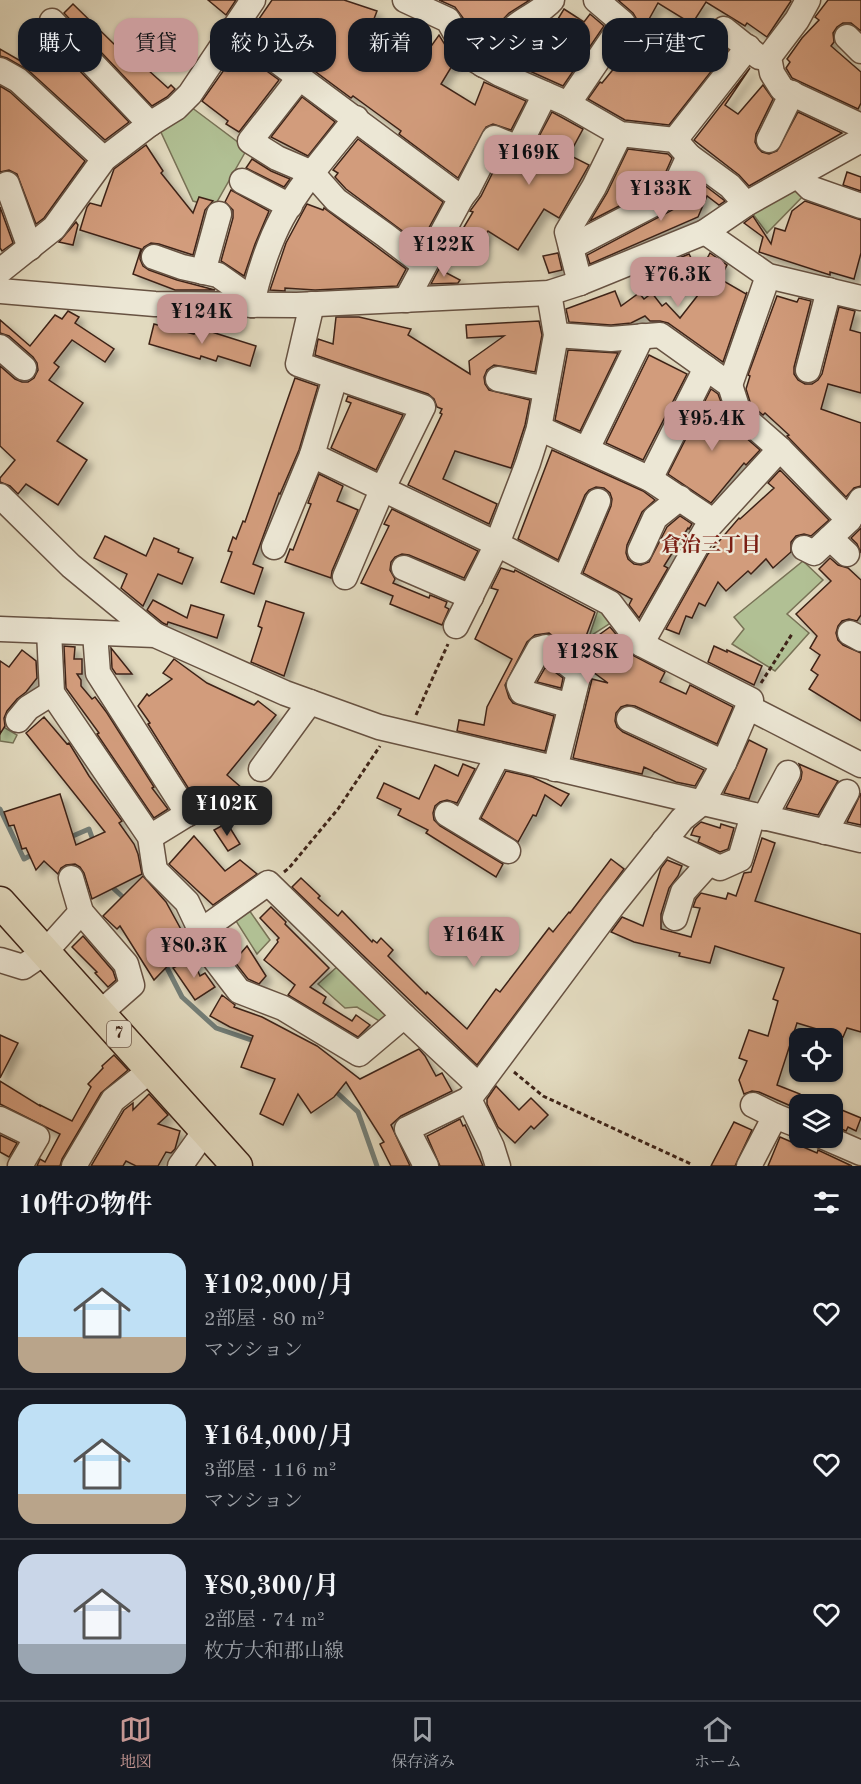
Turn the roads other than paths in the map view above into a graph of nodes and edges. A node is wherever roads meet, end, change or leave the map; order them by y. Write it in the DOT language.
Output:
graph roads {
  1 [pos="253,0"];
  2 [pos="405,0"];
  3 [pos="552,0"];
  4 [pos="596,0"];
  5 [pos="809,0"];
  6 [pos="241,18"];
  7 [pos="444,18"];
  8 [pos="526,18"];
  9 [pos="728,31"];
  10 [pos="747,47"];
  11 [pos="769,63"];
  12 [pos="210,64"];
  13 [pos="0,70"];
  14 [pos="101,72"];
  15 [pos="293,72"];
  16 [pos="496,72"];
  17 [pos="300,77"];
  18 [pos="792,93"];
  19 [pos="545,94"];
  20 [pos="568,104"];
  21 [pos="356,118"];
  22 [pos="150,124"];
  23 [pos="861,126"];
  24 [pos="620,134"];
  25 [pos="769,140"];
  26 [pos="861,140"];
  27 [pos="682,148"];
  28 [pos="104,159"];
  29 [pos="312,173"];
  30 [pos="798,176"];
  31 [pos="242,181"];
  32 [pos="7,184"];
  33 [pos="460,198"];
  34 [pos="746,204"];
  35 [pos="290,206"];
  36 [pos="861,206"];
  37 [pos="219,213"];
  38 [pos="705,232"];
  39 [pos="571,247"];
  40 [pos="30,248"];
  41 [pos="154,257"];
  42 [pos="424,266"];
  43 [pos="0,270"];
  44 [pos="203,272"];
  45 [pos="768,276"];
  46 [pos="580,283"];
  47 [pos="829,290"];
  48 [pos="0,291"];
  49 [pos="549,293"];
  50 [pos="861,298"];
  51 [pos="406,300"];
  52 [pos="312,304"];
  53 [pos="252,305"];
  54 [pos="556,335"];
  55 [pos="642,336"];
  56 [pos="0,347"];
  57 [pos="24,368"];
  58 [pos="706,368"];
  59 [pos="808,370"];
  60 [pos="335,378"];
  61 [pos="498,379"];
  62 [pos="730,385"];
  63 [pos="546,389"];
  64 [pos="538,428"];
  65 [pos="587,449"];
  66 [pos="780,449"];
  67 [pos="312,455"];
  68 [pos="650,479"];
  69 [pos="382,490"];
  70 [pos="0,496"];
  71 [pos="680,498"];
  72 [pos="861,500"];
  73 [pos="598,501"];
  74 [pos="849,520"];
  75 [pos="713,521"];
  76 [pos="498,544"];
  77 [pos="274,547"];
  78 [pos="804,548"];
  79 [pos="640,551"];
  80 [pos="404,568"];
  81 [pos="345,577"];
  82 [pos="565,579"];
  83 [pos="471,597"];
  84 [pos="456,626"];
  85 [pos="0,629"];
  86 [pos="49,631"];
  87 [pos="95,633"];
  88 [pos="155,635"];
  89 [pos="642,644"];
  90 [pos="52,693"];
  91 [pos="310,702"];
  92 [pos="749,703"];
  93 [pos="571,706"];
  94 [pos="629,719"];
  95 [pos="18,720"];
  96 [pos="498,755"];
  97 [pos="724,763"];
  98 [pos="861,765"];
  99 [pos="261,769"];
  100 [pos="555,769"];
  101 [pos="788,773"];
  102 [pos="846,792"];
  103 [pos="702,803"];
  104 [pos="758,816"];
  105 [pos="825,832"];
  106 [pos="150,837"];
  107 [pos="861,840"];
  108 [pos="664,841"];
  109 [pos="508,851"];
  110 [pos="709,863"];
  111 [pos="71,878"];
  112 [pos="0,902"];
  113 [pos="81,912"];
  114 [pos="675,918"];
  115 [pos="201,931"];
  116 [pos="45,952"];
  117 [pos="0,960"];
  118 [pos="100,1013"];
  119 [pos="404,1016"];
  120 [pos="151,1070"];
  121 [pos="474,1092"];
  122 [pos="753,1105"];
  123 [pos="775,1116"];
  124 [pos="0,1119"];
  125 [pos="789,1122"];
  126 [pos="206,1131"];
  127 [pos="843,1145"];
  128 [pos="861,1153"];
  129 [pos="20,1166"];
  130 [pos="74,1166"];
  131 [pos="180,1166"];
  132 [pos="237,1166"];
  133 [pos="426,1166"];
  134 [pos="498,1166"];
  135 [pos="749,1166"];
  1 -- 6 [label="street"];
  2 -- 7 [label="street"];
  3 -- 8 [label="street"];
  4 -- 20 [label="street"];
  5 -- 11 [label="street"];
  9 -- 10 [label="street"];
  10 -- 11 [label="street"];
  10 -- 27 [label="street"];
  11 -- 18 [label="street"];
  12 -- 22 [label="street"];
  13 -- 28 [label="street"];
  14 -- 22 [label="street"];
  15 -- 17 [label="street"];
  16 -- 19 [label="street"];
  17 -- 21 [label="street"];
  17 -- 29 [label="street"];
  18 -- 23 [label="street"];
  18 -- 25 [label="street"];
  19 -- 20 [label="street"];
  19 -- 33 [label="street"];
  20 -- 24 [label="street"];
  21 -- 29 [label="street"];
  21 -- 33 [label="street"];
  22 -- 28 [label="street"];
  24 -- 27 [label="street"];
  24 -- 39 [label="street"];
  26 -- 30 [label="street"];
  27 -- 34 [label="street"];
  27 -- 39 [label="street"];
  28 -- 40 [label="street"];
  29 -- 35 [label="street"];
  29 -- 42 [label="street"];
  30 -- 34 [label="street"];
  30 -- 36 [label="street"];
  31 -- 35 [label="street"];
  32 -- 40 [label="street"];
  33 -- 42 [label="street"];
  34 -- 38 [label="street"];
  35 -- 53 [label="street"];
  37 -- 44 [label="street"];
  38 -- 45 [label="street"];
  38 -- 46 [label="street"];
  39 -- 46 [label="street"];
  40 -- 43 [label="street"];
  41 -- 44 [label="street"];
  42 -- 51 [label="street"];
  44 -- 53 [label="street"];
  45 -- 47 [label="street"];
  45 -- 62 [label="street"];
  46 -- 49 [label="street"];
  47 -- 50 [label="street"];
  47 -- 59 [label="street"];
  48 -- 53 [label="street"];
  49 -- 51 [label="street"];
  49 -- 54 [label="street"];
  51 -- 52 [label="street"];
  52 -- 53 [label="street"];
  52 -- 60 [label="street"];
  54 -- 55 [label="street"];
  54 -- 63 [label="street"];
  55 -- 58 [label="street"];
  55 -- 65 [label="street"];
  56 -- 57 [label="street"];
  58 -- 62 [label="street"];
  58 -- 68 [label="street"];
  60 -- 67 [label="street"];
  60 -- 69 [label="street"];
  61 -- 63 [label="street"];
  62 -- 66 [label="street"];
  63 -- 64 [label="street"];
  64 -- 65 [label="street"];
  64 -- 76 [label="street"];
  65 -- 68 [label="street"];
  66 -- 74 [label="street"];
  66 -- 75 [label="street"];
  67 -- 69 [label="street"];
  67 -- 77 [label="street"];
  68 -- 71 [label="street"];
  69 -- 76 [label="street"];
  69 -- 81 [label="street"];
  70 -- 88 [label="street"];
  71 -- 75 [label="street"];
  71 -- 79 [label="street"];
  72 -- 74 [label="street"];
  73 -- 82 [label="street"];
  74 -- 78 [label="street"];
  75 -- 89 [label="street"];
  76 -- 82 [label="street"];
  76 -- 83 [label="street"];
  80 -- 83 [label="street"];
  82 -- 89 [label="street"];
  83 -- 84 [label="street"];
  85 -- 86 [label="street"];
  86 -- 87 [label="street"];
  86 -- 90 [label="street"];
  87 -- 88 [label="street"];
  87 -- 106 [label="street"];
  88 -- 91 [label="street"];
  89 -- 92 [label="street"];
  90 -- 95 [label="street"];
  90 -- 106 [label="street"];
  91 -- 96 [label="street"];
  91 -- 99 [label="street"];
  92 -- 97 [label="street"];
  92 -- 98 [label="street"];
  93 -- 100 [label="street"];
  94 -- 97 [label="street"];
  96 -- 100 [label="street"];
  96 -- 109 [label="street"];
  97 -- 103 [label="street"];
  100 -- 103 [label="street"];
  101 -- 104 [label="street"];
  102 -- 105 [label="street"];
  103 -- 104 [label="street"];
  103 -- 108 [label="street"];
  104 -- 105 [label="street"];
  104 -- 110 [label="street"];
  105 -- 107 [label="street"];
  106 -- 115 [label="street"];
  108 -- 110 [label="street"];
  108 -- 121 [label="street"];
  110 -- 114 [label="street"];
  111 -- 113 [label="street"];
  112 -- 116 [label="main road, 7"];
  113 -- 116 [label="street"];
  113 -- 118 [label="street"];
  115 -- 119 [label="street"];
  115 -- 119 [label="street"];
  116 -- 117 [label="street"];
  116 -- 118 [label="main road, 7"];
  118 -- 120 [label="main road, 7"];
  119 -- 121 [label="street"];
  120 -- 126 [label="main road, 7"];
  120 -- 130 [label="street"];
  121 -- 133 [label="street"];
  121 -- 134 [label="street"];
  122 -- 123 [label="street"];
  123 -- 125 [label="street"];
  123 -- 135 [label="street"];
  124 -- 129 [label="street"];
  126 -- 131 [label="street"];
  126 -- 132 [label="main road, 7"];
  127 -- 128 [label="street"];
}
